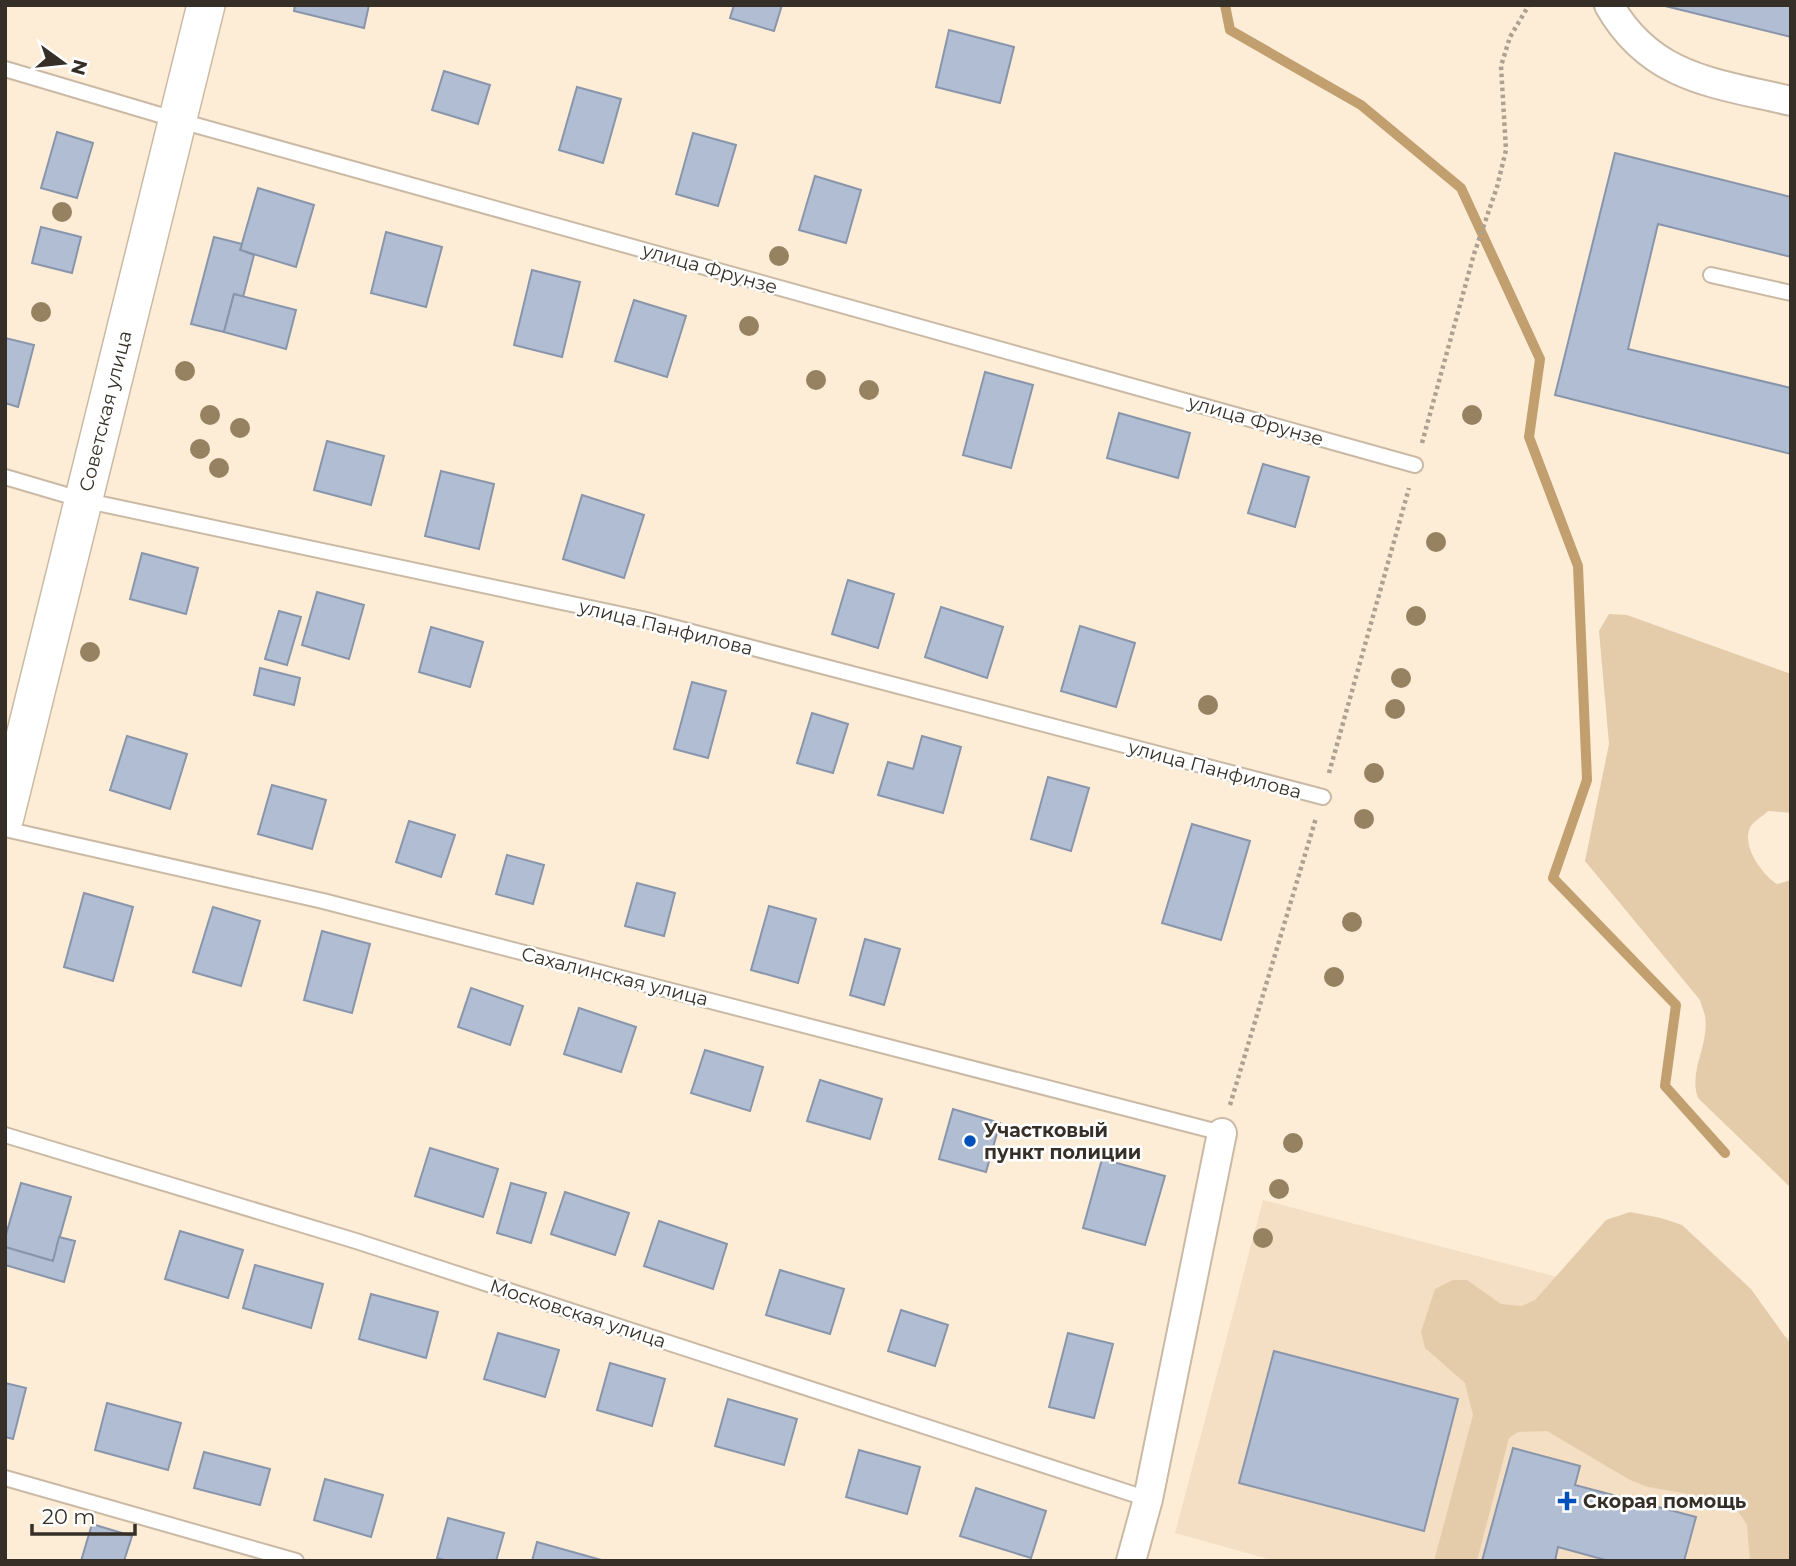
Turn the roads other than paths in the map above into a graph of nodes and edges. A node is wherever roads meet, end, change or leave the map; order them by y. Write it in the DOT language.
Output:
graph roads {
  1 [pos="206,5"];
  2 [pos="1609,5"];
  3 [pos="5,69"];
  4 [pos="1791,101"];
  5 [pos="177,120"];
  6 [pos="1711,275"];
  7 [pos="1791,293"];
  8 [pos="1415,465"];
  9 [pos="5,477"];
  10 [pos="83,500"];
  11 [pos="1323,797"];
  12 [pos="5,817"];
  13 [pos="5,829"];
  14 [pos="1222,1133"];
  15 [pos="5,1135"];
  16 [pos="5,1478"];
  17 [pos="1148,1499"];
  18 [pos="296,1561"];
  19 [pos="1131,1561"];
  1 -- 5 [label="street, Советская улица"];
  2 -- 4 [label="street"];
  3 -- 5 [label="lane, улица Фрунзе"];
  5 -- 8 [label="lane, улица Фрунзе"];
  5 -- 10 [label="street, Советская улица"];
  6 -- 7 [label="lane"];
  9 -- 10 [label="lane, улица Панфилова"];
  10 -- 11 [label="lane, улица Панфилова"];
  10 -- 12 [label="street, Советская улица"];
  13 -- 14 [label="lane, Сахалинская улица"];
  14 -- 17 [label="street"];
  15 -- 17 [label="lane, Московская улица"];
  16 -- 18 [label="lane"];
  17 -- 19 [label="street"];
}
